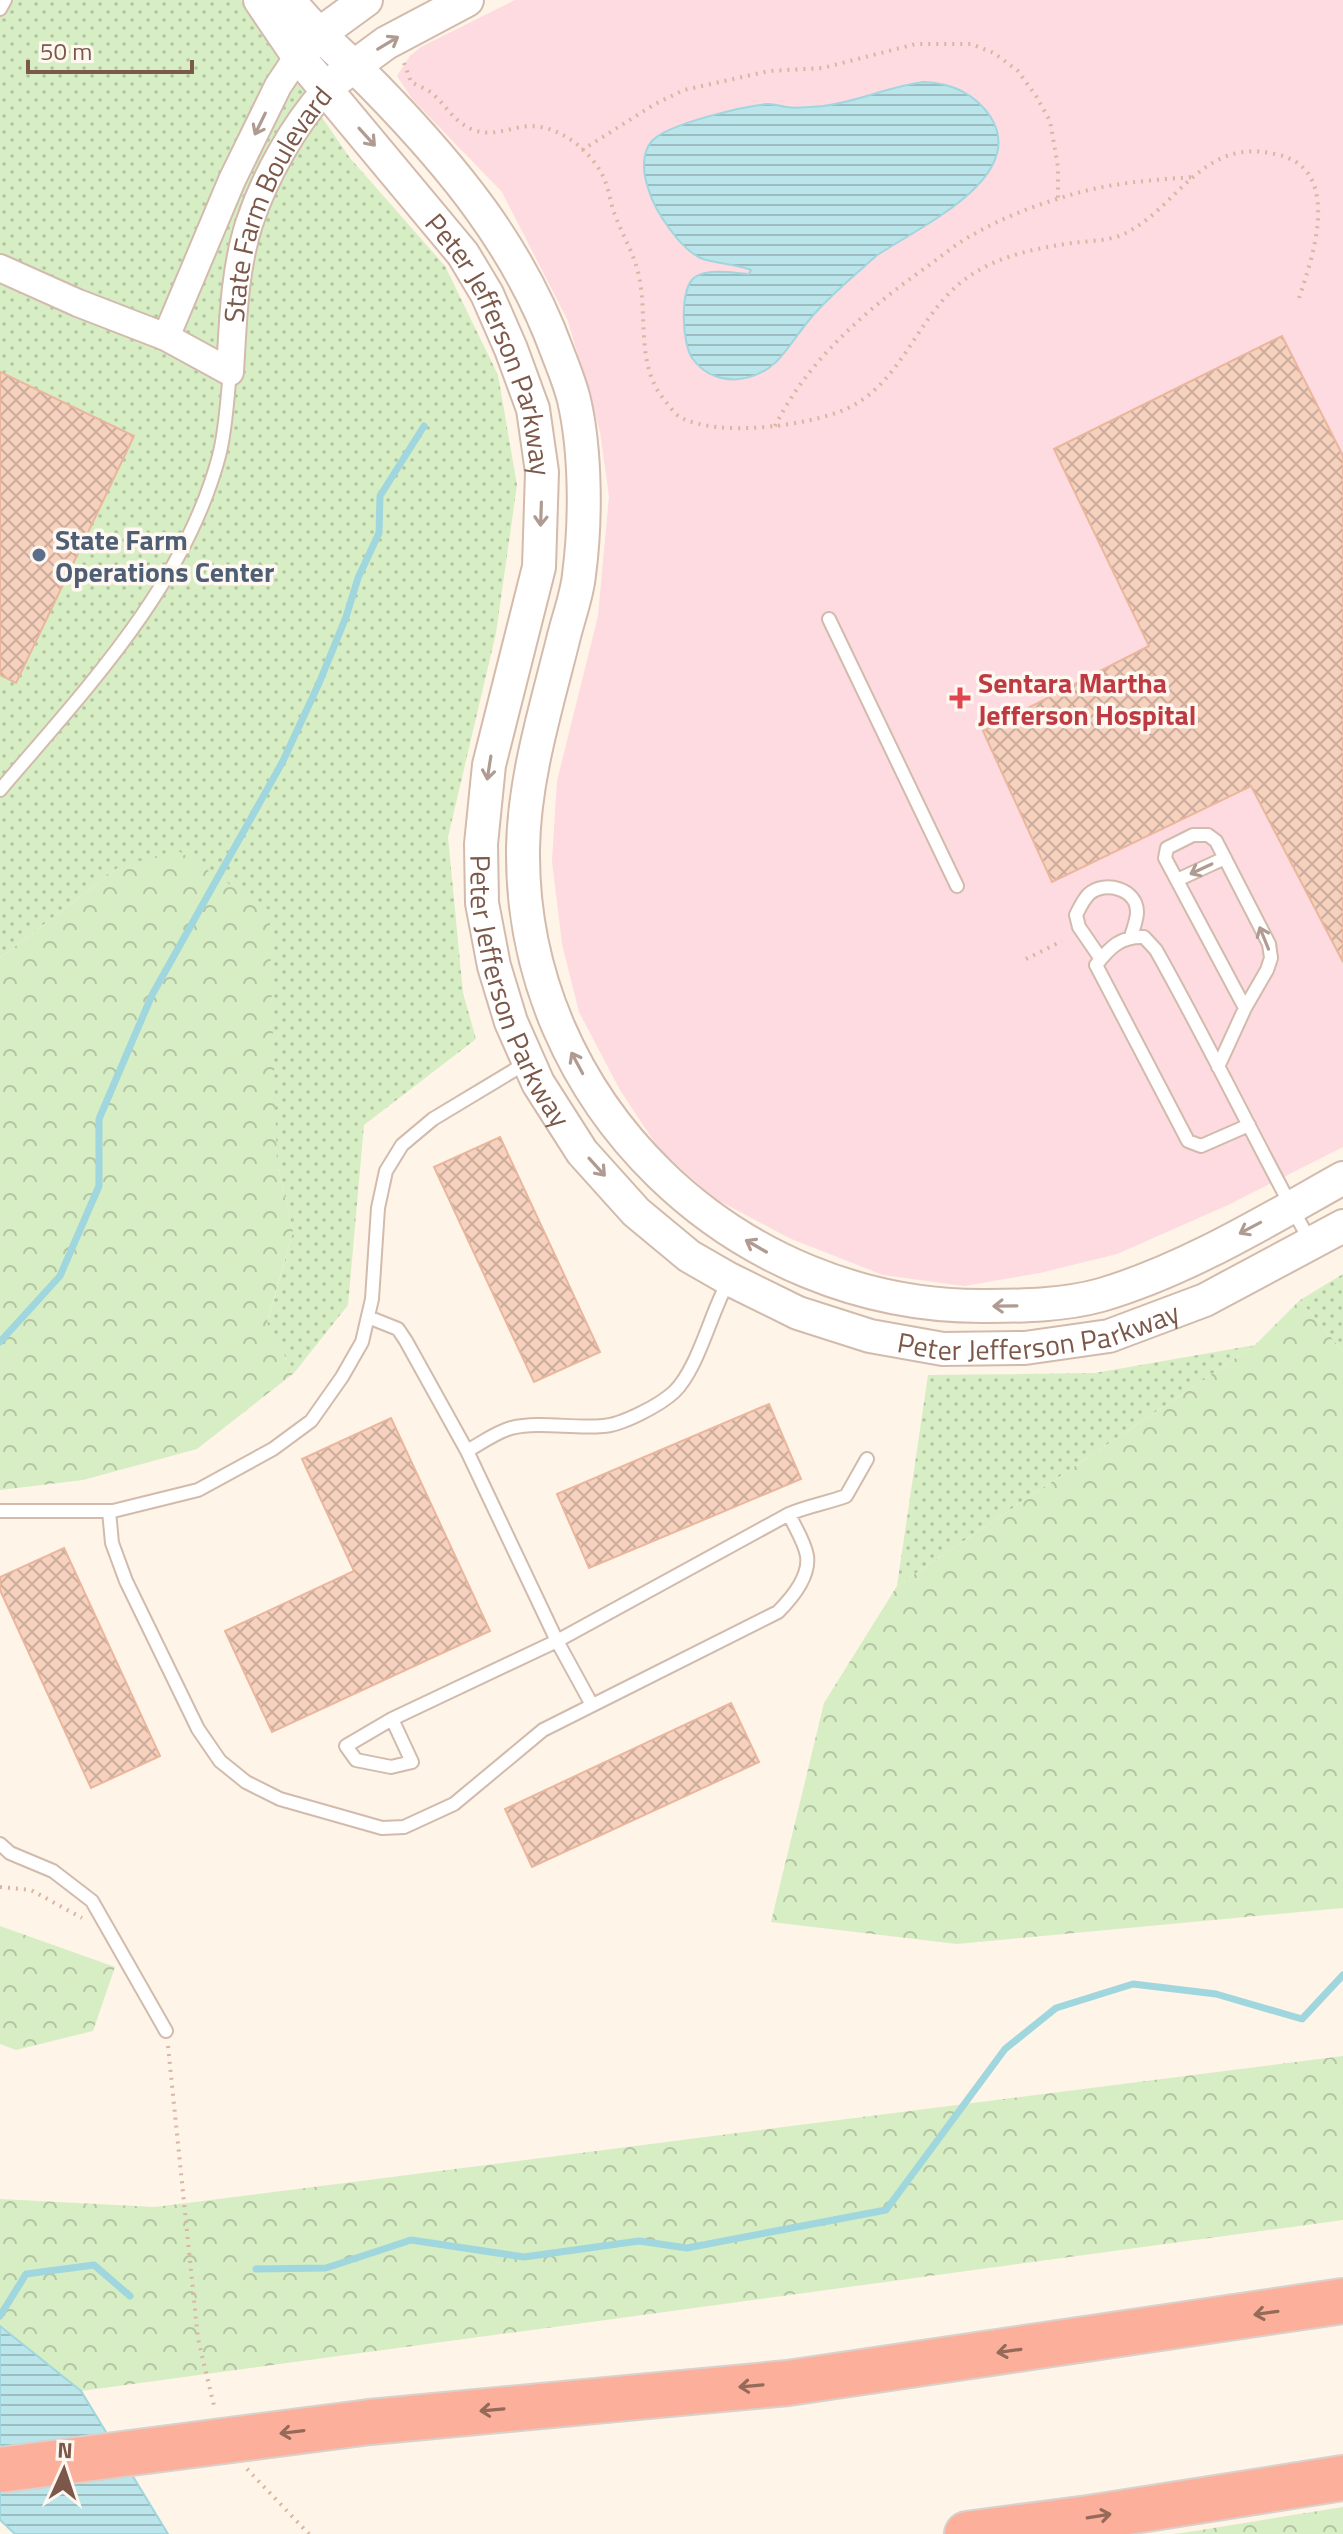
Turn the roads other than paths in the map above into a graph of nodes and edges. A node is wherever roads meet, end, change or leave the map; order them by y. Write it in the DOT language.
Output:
graph roads {
  1 [pos="5,0"];
  2 [pos="260,0"];
  3 [pos="289,0"];
  4 [pos="366,0"];
  5 [pos="467,0"];
  6 [pos="0,9"];
  7 [pos="308,46"];
  8 [pos="353,66"];
  9 [pos="326,89"];
  10 [pos="0,268"];
  11 [pos="166,337"];
  12 [pos="230,372"];
  13 [pos="829,619"];
  14 [pos="0,790"];
  15 [pos="1225,858"];
  16 [pos="1177,880"];
  17 [pos="957,886"];
  18 [pos="1131,937"];
  19 [pos="1101,959"];
  20 [pos="1245,1008"];
  21 [pos="529,1062"];
  22 [pos="1218,1067"];
  23 [pos="1249,1125"];
  24 [pos="1343,1178"];
  25 [pos="1291,1207"];
  26 [pos="1343,1226"];
  27 [pos="1311,1244"];
  28 [pos="729,1279"];
  29 [pos="368,1317"];
  30 [pos="467,1451"];
  31 [pos="867,1459"];
  32 [pos="0,1511"];
  33 [pos="109,1511"];
  34 [pos="789,1514"];
  35 [pos="557,1641"];
  36 [pos="592,1705"];
  37 [pos="392,1719"];
  38 [pos="0,1844"];
  39 [pos="166,2031"];
  40 [pos="1343,2301"];
  41 [pos="0,2470"];
  42 [pos="1343,2478"];
  43 [pos="967,2534"];
  1 -- 6 [label="lane"];
  2 -- 7 [label="street"];
  3 -- 7 [label="street"];
  4 -- 7 [label="street, State Farm Boulevard"];
  8 -- 5 [label="street, State Farm Boulevard, one-way"];
  7 -- 8 [label="street, Peter Jefferson Parkway"];
  7 -- 9 [label="street, Peter Jefferson Parkway"];
  7 -- 11 [label="street, State Farm Boulevard, one-way"];
  8 -- 9 [label="street, State Farm Boulevard"];
  25 -- 8 [label="street, Peter Jefferson Parkway, one-way"];
  9 -- 12 [label="street, State Farm Boulevard"];
  9 -- 21 [label="street, Peter Jefferson Parkway, one-way"];
  10 -- 11 [label="street, State Farm Boulevard"];
  11 -- 12 [label="street, State Farm Boulevard"];
  12 -- 14 [label="lane"];
  13 -- 17 [label="lane"];
  15 -- 16 [label="lane, one-way"];
  15 -- 16 [label="lane"];
  20 -- 15 [label="lane, one-way"];
  16 -- 20 [label="lane"];
  18 -- 19 [label="lane"];
  18 -- 19 [label="lane"];
  18 -- 22 [label="lane"];
  19 -- 23 [label="lane"];
  20 -- 22 [label="lane"];
  21 -- 28 [label="street, Peter Jefferson Parkway, one-way"];
  21 -- 29 [label="lane"];
  22 -- 23 [label="lane"];
  23 -- 25 [label="lane"];
  24 -- 25 [label="street, Peter Jefferson Parkway"];
  25 -- 27 [label="lane"];
  26 -- 27 [label="street, Peter Jefferson Parkway"];
  27 -- 28 [label="street, Peter Jefferson Parkway"];
  28 -- 30 [label="lane"];
  29 -- 30 [label="lane"];
  29 -- 33 [label="lane"];
  30 -- 35 [label="lane"];
  31 -- 34 [label="lane"];
  32 -- 33 [label="lane"];
  33 -- 36 [label="lane"];
  34 -- 35 [label="lane"];
  34 -- 36 [label="lane"];
  35 -- 36 [label="lane"];
  35 -- 37 [label="lane"];
  37 -- 37 [label="lane"];
  38 -- 39 [label="lane"];
  40 -- 41 [label="highway, one-way, bridge"];
  43 -- 42 [label="highway, one-way"];
}
